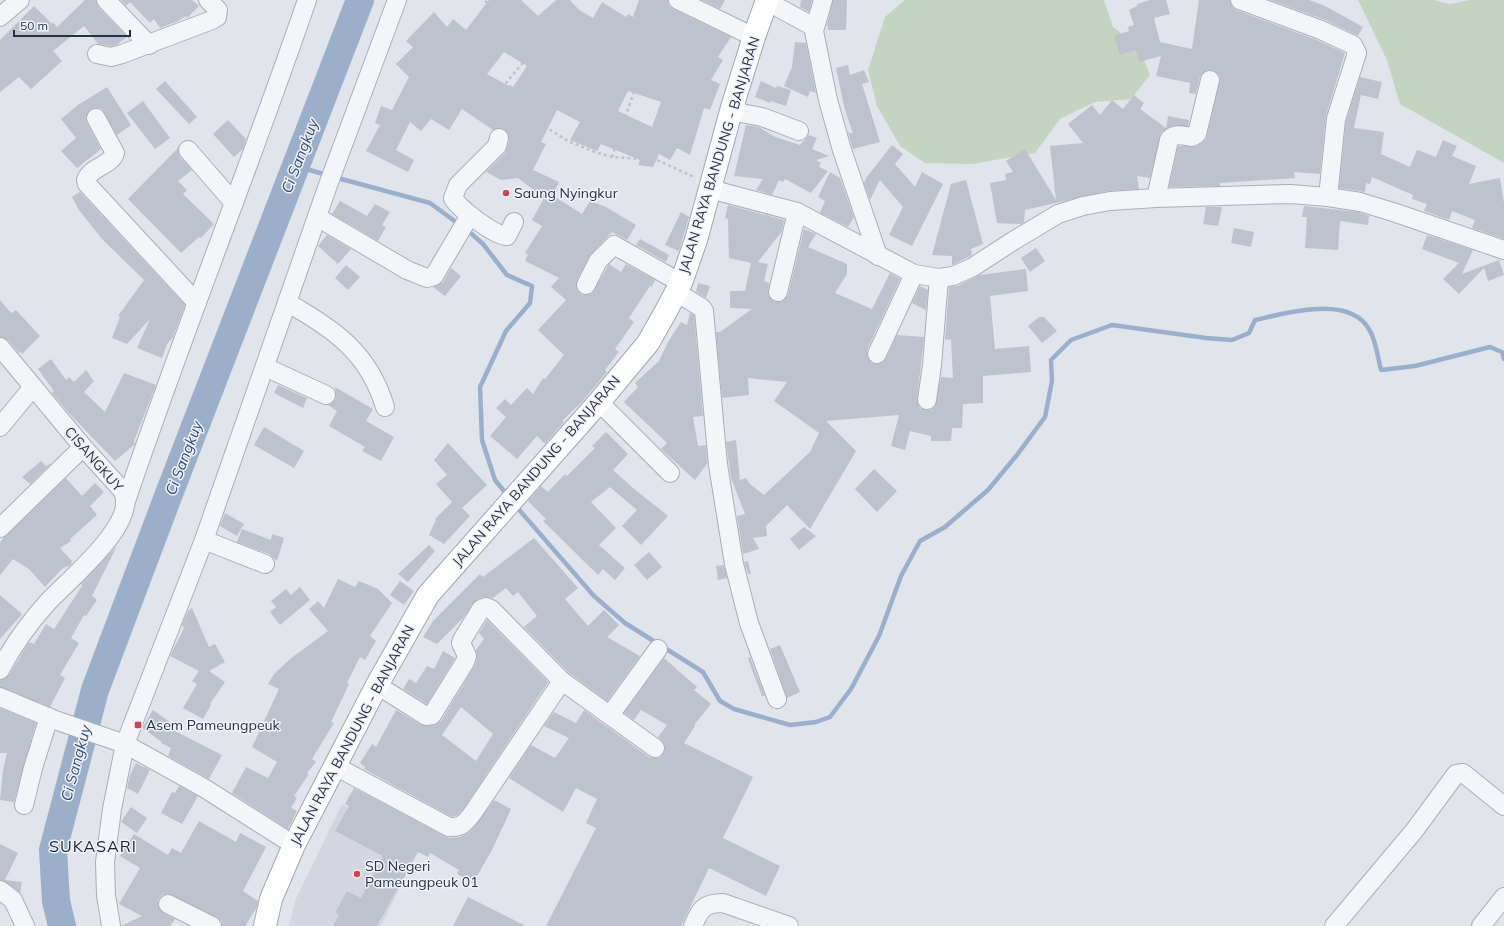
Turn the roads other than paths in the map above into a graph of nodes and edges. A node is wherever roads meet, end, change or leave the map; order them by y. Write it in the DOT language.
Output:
graph roads {
  1 [pos="106,0"];
  2 [pos="208,0"];
  3 [pos="307,0"];
  4 [pos="397,0"];
  5 [pos="767,0"];
  6 [pos="772,0"];
  7 [pos="823,0"];
  8 [pos="1240,0"];
  9 [pos="16,1"];
  10 [pos="671,3"];
  11 [pos="0,17"];
  12 [pos="814,27"];
  13 [pos="754,37"];
  14 [pos="149,45"];
  15 [pos="97,54"];
  16 [pos="1210,80"];
  17 [pos="733,104"];
  18 [pos="96,118"];
  19 [pos="799,131"];
  20 [pos="499,138"];
  21 [pos="188,150"];
  22 [pos="712,185"];
  23 [pos="1328,197"];
  24 [pos="1156,198"];
  25 [pos="234,203"];
  26 [pos="797,212"];
  27 [pos="317,217"];
  28 [pos="466,222"];
  29 [pos="514,222"];
  30 [pos="1504,250"];
  31 [pos="878,256"];
  32 [pos="914,274"];
  33 [pos="939,278"];
  34 [pos="586,285"];
  35 [pos="678,287"];
  36 [pos="778,292"];
  37 [pos="197,303"];
  38 [pos="288,303"];
  39 [pos="0,347"];
  40 [pos="877,354"];
  41 [pos="265,367"];
  42 [pos="33,388"];
  43 [pos="326,395"];
  44 [pos="927,400"];
  45 [pos="599,402"];
  46 [pos="385,407"];
  47 [pos="0,427"];
  48 [pos="83,447"];
  49 [pos="670,473"];
  50 [pos="125,504"];
  51 [pos="0,528"];
  52 [pos="204,540"];
  53 [pos="265,564"];
  54 [pos="658,649"];
  55 [pos="0,670"];
  56 [pos="562,681"];
  57 [pos="377,685"];
  58 [pos="0,697"];
  59 [pos="777,699"];
  60 [pos="610,715"];
  61 [pos="52,719"];
  62 [pos="117,741"];
  63 [pos="655,748"];
  64 [pos="336,766"];
  65 [pos="24,805"];
  66 [pos="1504,806"];
  67 [pos="294,845"];
  68 [pos="0,890"];
  69 [pos="1504,897"];
  70 [pos="168,904"];
  71 [pos="25,926"];
  72 [pos="111,926"];
  73 [pos="212,926"];
  74 [pos="265,926"];
  75 [pos="693,926"];
  76 [pos="789,926"];
  77 [pos="1334,926"];
  78 [pos="1481,926"];
  1 -- 14 [label="street"];
  2 -- 14 [label="street"];
  3 -- 25 [label="street"];
  4 -- 27 [label="street"];
  5 -- 13 [label="main road, JALAN RAYA BANDUNG - BANJARAN"];
  6 -- 12 [label="street"];
  7 -- 12 [label="street"];
  8 -- 23 [label="street"];
  9 -- 11 [label="street"];
  10 -- 13 [label="street"];
  12 -- 31 [label="street"];
  13 -- 17 [label="main road, JALAN RAYA BANDUNG - BANJARAN"];
  14 -- 15 [label="street"];
  16 -- 24 [label="street"];
  17 -- 19 [label="street"];
  17 -- 22 [label="main road, JALAN RAYA BANDUNG - BANJARAN"];
  18 -- 37 [label="street"];
  20 -- 28 [label="street"];
  21 -- 25 [label="street"];
  22 -- 26 [label="street"];
  22 -- 35 [label="main road, JALAN RAYA BANDUNG - BANJARAN"];
  23 -- 24 [label="street"];
  23 -- 30 [label="street"];
  24 -- 33 [label="street"];
  25 -- 37 [label="street"];
  26 -- 31 [label="street"];
  26 -- 36 [label="street"];
  27 -- 28 [label="street"];
  27 -- 38 [label="street"];
  28 -- 29 [label="street"];
  31 -- 32 [label="street"];
  32 -- 33 [label="street"];
  32 -- 40 [label="street"];
  33 -- 44 [label="street"];
  34 -- 35 [label="street"];
  35 -- 45 [label="main road, JALAN RAYA BANDUNG - BANJARAN"];
  35 -- 59 [label="street"];
  37 -- 50 [label="street"];
  38 -- 41 [label="street"];
  38 -- 46 [label="street"];
  39 -- 42 [label="street, CISANGKUY"];
  41 -- 43 [label="street"];
  41 -- 52 [label="street"];
  42 -- 47 [label="street"];
  42 -- 48 [label="street, CISANGKUY"];
  45 -- 49 [label="street"];
  45 -- 57 [label="main road, JALAN RAYA BANDUNG - BANJARAN"];
  48 -- 50 [label="street, CISANGKUY"];
  48 -- 51 [label="street"];
  50 -- 55 [label="street, CISANGKUY"];
  52 -- 53 [label="street"];
  52 -- 62 [label="street"];
  54 -- 60 [label="street"];
  56 -- 57 [label="street"];
  56 -- 60 [label="street"];
  56 -- 64 [label="street"];
  57 -- 64 [label="main road, JALAN RAYA BANDUNG - BANJARAN"];
  58 -- 61 [label="street"];
  60 -- 63 [label="street"];
  61 -- 62 [label="street"];
  61 -- 65 [label="street"];
  62 -- 67 [label="street"];
  62 -- 72 [label="street"];
  64 -- 67 [label="main road, JALAN RAYA BANDUNG - BANJARAN"];
  66 -- 77 [label="street"];
  67 -- 74 [label="main road, JALAN RAYA BANDUNG - BANJARAN"];
  68 -- 71 [label="street"];
  69 -- 78 [label="street"];
  70 -- 73 [label="street"];
  75 -- 76 [label="street"];
}
